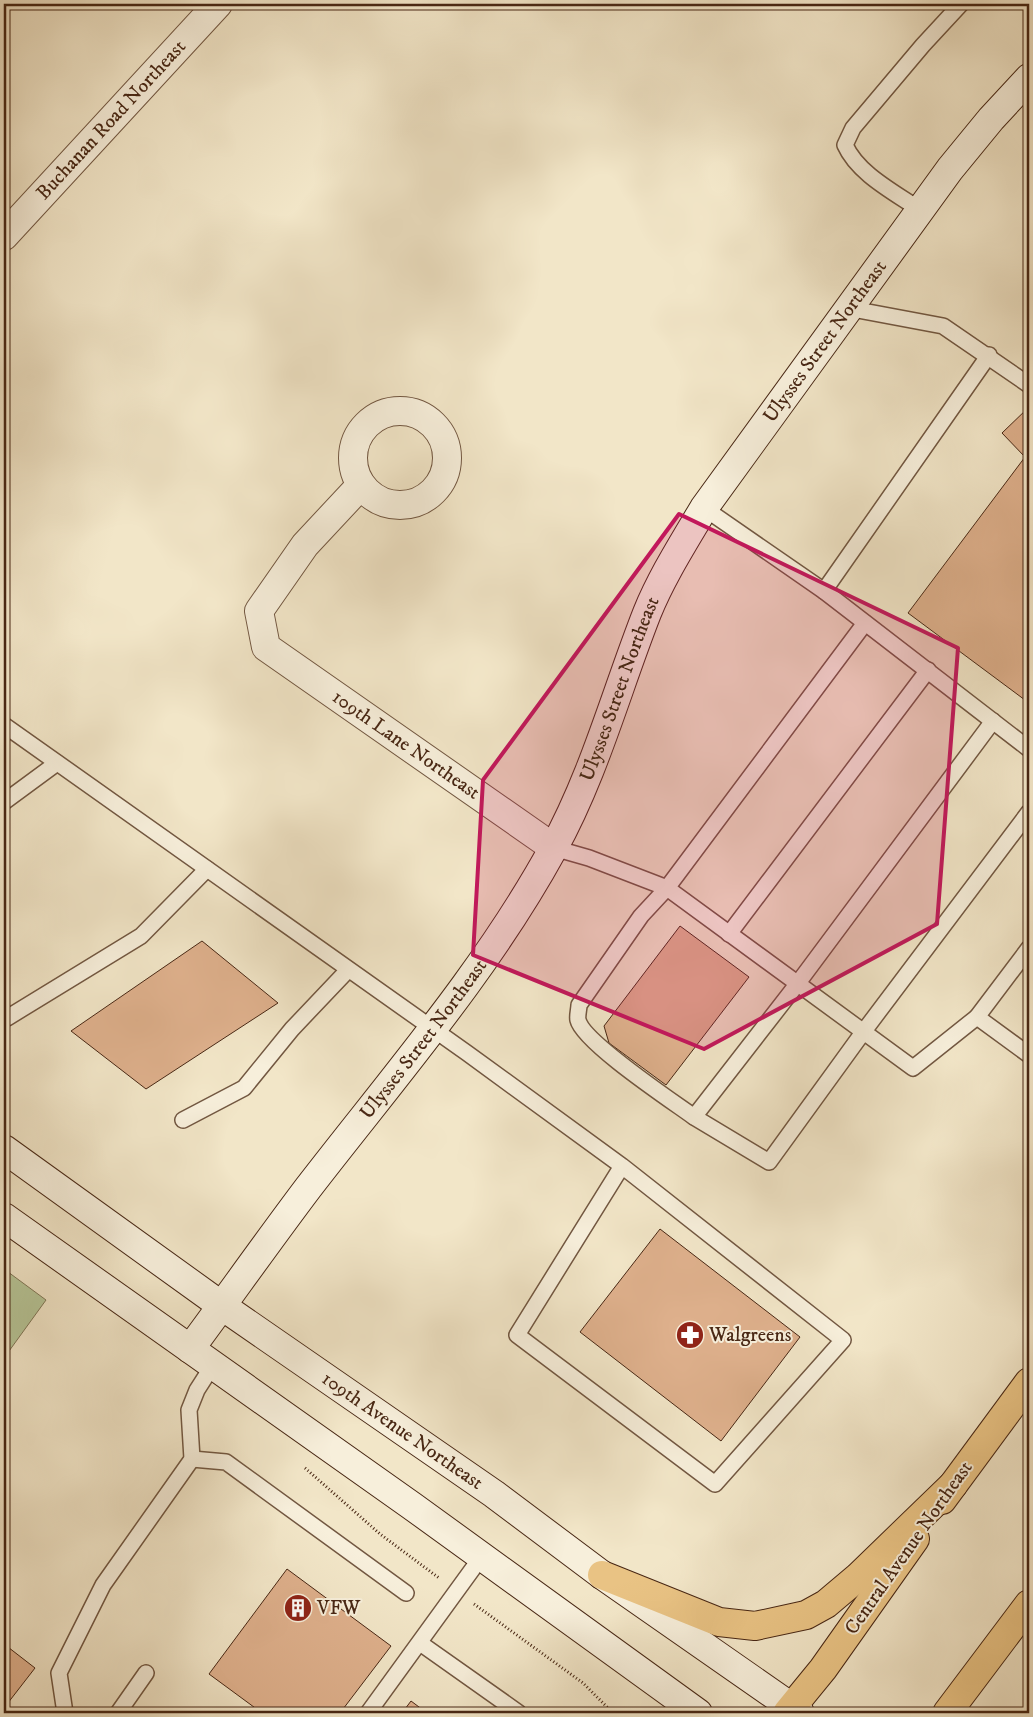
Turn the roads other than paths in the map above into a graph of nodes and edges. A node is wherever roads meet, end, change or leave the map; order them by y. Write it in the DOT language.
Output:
graph roads {
  1 [pos="218,4"];
  2 [pos="961,4"];
  3 [pos="1029,78"];
  4 [pos="920,210"];
  5 [pos="4,236"];
  6 [pos="847,308"];
  7 [pos="989,355"];
  8 [pos="1029,385"];
  9 [pos="362,485"];
  10 [pos="704,508"];
  11 [pos="824,591"];
  12 [pos="865,623"];
  13 [pos="928,670"];
  14 [pos="993,721"];
  15 [pos="4,725"];
  16 [pos="1029,749"];
  17 [pos="56,763"];
  18 [pos="4,802"];
  19 [pos="1029,812"];
  20 [pos="554,848"];
  21 [pos="207,869"];
  22 [pos="667,888"];
  23 [pos="729,934"];
  24 [pos="1029,948"];
  25 [pos="348,970"];
  26 [pos="798,983"];
  27 [pos="977,1017"];
  28 [pos="7,1018"];
  29 [pos="431,1029"];
  30 [pos="864,1031"];
  31 [pos="1029,1055"];
  32 [pos="694,1117"];
  33 [pos="183,1120"];
  34 [pos="4,1148"];
  35 [pos="622,1166"];
  36 [pos="4,1217"];
  37 [pos="222,1306"];
  38 [pos="190,1349"];
  39 [pos="213,1365"];
  40 [pos="1029,1382"];
  41 [pos="192,1459"];
  42 [pos="953,1485"];
  43 [pos="482,1556"];
  44 [pos="602,1575"];
  45 [pos="406,1593"];
  46 [pos="1029,1604"];
  47 [pos="420,1643"];
  48 [pos="146,1673"];
  49 [pos="793,1711"];
  50 [pos="65,1713"];
  51 [pos="118,1713"];
  52 [pos="368,1713"];
  53 [pos="519,1713"];
  54 [pos="698,1713"];
  55 [pos="948,1713"];
  1 -- 5 [label="street, Buchanan Road Northeast"];
  2 -- 4 [label="lane"];
  3 -- 4 [label="street, Ulysses Street Northeast"];
  4 -- 6 [label="street, Ulysses Street Northeast"];
  6 -- 7 [label="lane"];
  6 -- 10 [label="street, Ulysses Street Northeast"];
  7 -- 8 [label="lane"];
  7 -- 11 [label="lane"];
  9 -- 20 [label="street, 109th Lane Northeast"];
  10 -- 11 [label="lane"];
  10 -- 20 [label="street, Ulysses Street Northeast"];
  11 -- 12 [label="lane"];
  12 -- 13 [label="lane"];
  12 -- 22 [label="lane"];
  13 -- 14 [label="lane"];
  13 -- 23 [label="lane"];
  14 -- 16 [label="lane"];
  14 -- 26 [label="lane"];
  15 -- 17 [label="lane"];
  17 -- 18 [label="lane"];
  17 -- 21 [label="lane"];
  19 -- 30 [label="lane"];
  20 -- 22 [label="lane"];
  20 -- 29 [label="street, Ulysses Street Northeast"];
  21 -- 25 [label="lane"];
  21 -- 28 [label="lane"];
  22 -- 23 [label="lane"];
  22 -- 32 [label="lane"];
  23 -- 26 [label="lane"];
  24 -- 27 [label="lane"];
  25 -- 29 [label="lane"];
  25 -- 33 [label="lane"];
  26 -- 30 [label="lane"];
  26 -- 32 [label="lane"];
  27 -- 30 [label="lane"];
  27 -- 31 [label="lane"];
  29 -- 35 [label="lane"];
  29 -- 37 [label="street, Ulysses Street Northeast"];
  30 -- 32 [label="lane"];
  34 -- 37 [label="street, 109th Avenue Northeast"];
  35 -- 35 [label="lane"];
  36 -- 38 [label="street"];
  37 -- 38 [label="street, Ulysses Street Northeast"];
  37 -- 44 [label="street, 109th Avenue Northeast"];
  38 -- 39 [label="street"];
  39 -- 41 [label="lane"];
  39 -- 43 [label="street"];
  40 -- 42 [label="highway, Central Avenue Northeast"];
  41 -- 45 [label="lane"];
  41 -- 50 [label="lane"];
  42 -- 44 [label="highway"];
  42 -- 49 [label="highway, Central Avenue Northeast"];
  43 -- 47 [label="lane"];
  43 -- 54 [label="street"];
  44 -- 49 [label="street, 109th Avenue Northeast"];
  46 -- 55 [label="highway"];
  47 -- 52 [label="lane"];
  47 -- 53 [label="lane"];
  48 -- 51 [label="lane"];
}
